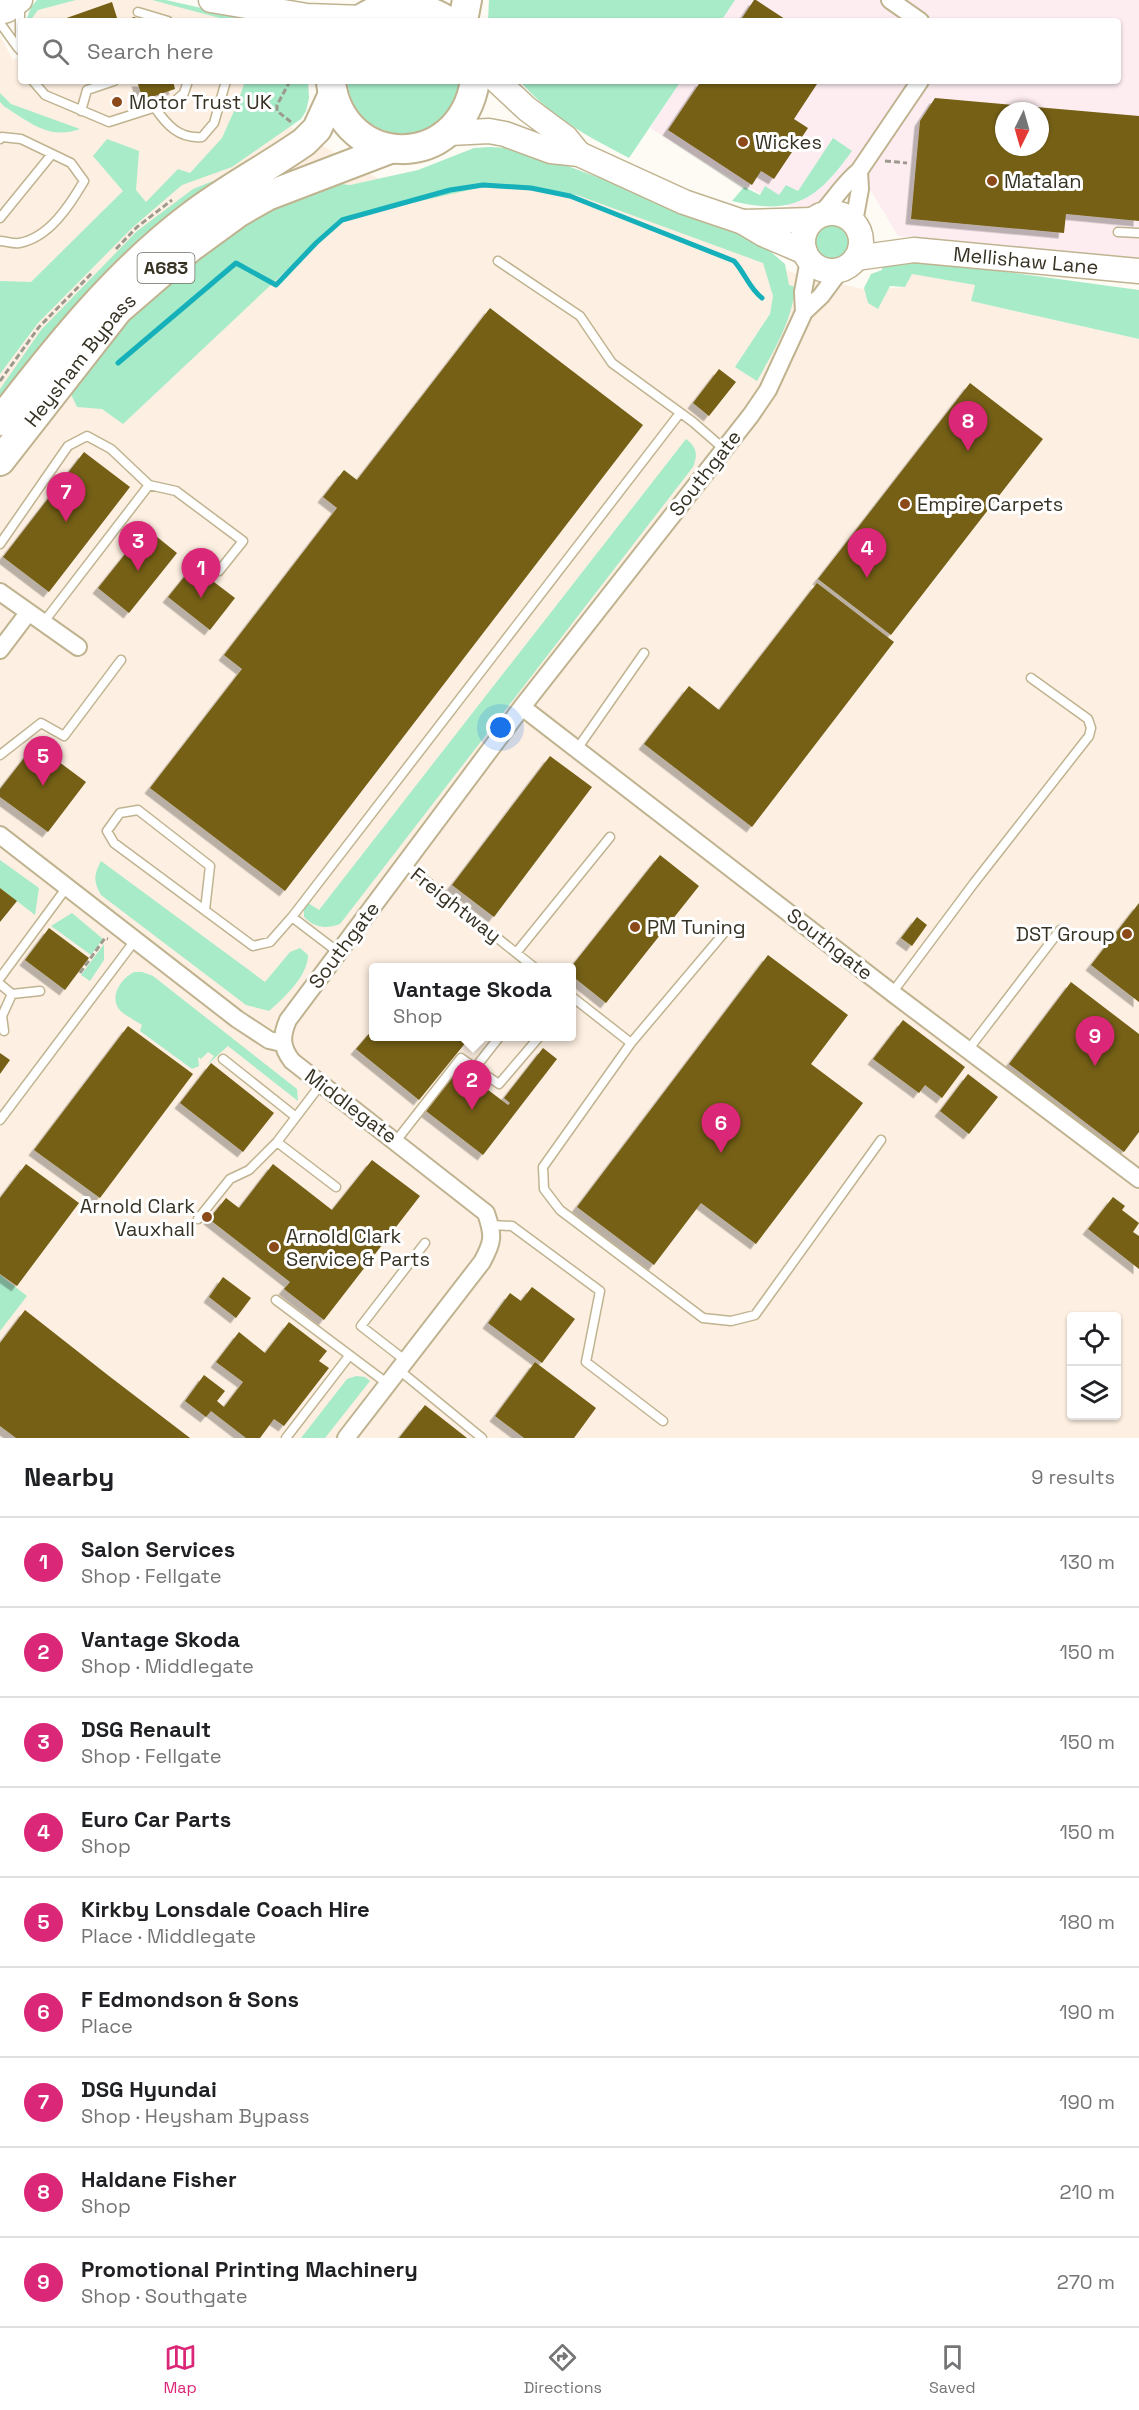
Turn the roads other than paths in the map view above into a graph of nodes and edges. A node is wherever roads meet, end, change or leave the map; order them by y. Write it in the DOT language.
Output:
graph roads {
  1 [pos="21,0"];
  2 [pos="211,0"];
  3 [pos="467,0"];
  4 [pos="890,0"];
  5 [pos="241,6"];
  6 [pos="0,12"];
  7 [pos="138,12"];
  8 [pos="376,12"];
  9 [pos="19,18"];
  10 [pos="158,18"];
  11 [pos="263,18"];
  12 [pos="443,18"];
  13 [pos="464,18"];
  14 [pos="916,18"];
  15 [pos="0,23"];
  16 [pos="18,49"];
  17 [pos="36,84"];
  18 [pos="105,84"];
  19 [pos="188,84"];
  20 [pos="225,84"];
  21 [pos="474,84"];
  22 [pos="499,84"];
  23 [pos="918,84"];
  24 [pos="332,88"];
  25 [pos="155,108"];
  26 [pos="81,111"];
  27 [pos="450,133"];
  28 [pos="1,138"];
  29 [pos="390,149"];
  30 [pos="52,154"];
  31 [pos="579,154"];
  32 [pos="859,171"];
  33 [pos="0,218"];
  34 [pos="816,218"];
  35 [pos="743,222"];
  36 [pos="857,226"];
  37 [pos="1118,232"];
  38 [pos="1139,233"];
  39 [pos="0,241"];
  40 [pos="914,250"];
  41 [pos="807,256"];
  42 [pos="498,261"];
  43 [pos="849,264"];
  44 [pos="1139,271"];
  45 [pos="804,312"];
  46 [pos="680,413"];
  47 [pos="0,421"];
  48 [pos="724,449"];
  49 [pos="0,462"];
  50 [pos="148,485"];
  51 [pos="0,544"];
  52 [pos="219,571"];
  53 [pos="0,592"];
  54 [pos="28,613"];
  55 [pos="43,623"];
  56 [pos="78,647"];
  57 [pos="0,650"];
  58 [pos="644,653"];
  59 [pos="121,660"];
  60 [pos="1031,678"];
  61 [pos="522,707"];
  62 [pos="577,749"];
  63 [pos="0,754"];
  64 [pos="0,835"];
  65 [pos="610,837"];
  66 [pos="406,866"];
  67 [pos="67,887"];
  68 [pos="205,910"];
  69 [pos="292,917"];
  70 [pos="729,927"];
  71 [pos="1060,930"];
  72 [pos="136,939"];
  73 [pos="338,952"];
  74 [pos="516,953"];
  75 [pos="529,963"];
  76 [pos="0,978"];
  77 [pos="0,984"];
  78 [pos="40,991"];
  79 [pos="892,993"];
  80 [pos="12,994"];
  81 [pos="576,1000"];
  82 [pos="4,1030"];
  83 [pos="496,1041"];
  84 [pos="536,1041"];
  85 [pos="282,1042"];
  86 [pos="632,1043"];
  87 [pos="968,1050"];
  88 [pos="223,1059"];
  89 [pos="475,1068"];
  90 [pos="321,1084"];
  91 [pos="296,1117"];
  92 [pos="0,1120"];
  93 [pos="881,1140"];
  94 [pos="396,1141"];
  95 [pos="277,1142"];
  96 [pos="1139,1179"];
  97 [pos="336,1187"];
  98 [pos="198,1219"];
  99 [pos="491,1225"];
  100 [pos="425,1243"];
  101 [pos="276,1300"];
  102 [pos="349,1356"];
  103 [pos="402,1366"];
  104 [pos="388,1384"];
  105 [pos="663,1420"];
  106 [pos="286,1438"];
  107 [pos="346,1438"];
  108 [pos="482,1438"];
  1 -- 6 [label="main road"];
  1 -- 9 [label="lane"];
  2 -- 5 [label="main road"];
  3 -- 13 [label="highway"];
  4 -- 14 [label="street"];
  5 -- 8 [label="main road"];
  5 -- 11 [label="main road"];
  7 -- 10 [label="lane"];
  8 -- 12 [label="highway"];
  15 -- 16 [label="lane"];
  17 -- 26 [label="lane"];
  18 -- 26 [label="lane"];
  19 -- 25 [label="lane"];
  20 -- 25 [label="lane"];
  21 -- 27 [label="highway, A683"];
  22 -- 31 [label="main road"];
  23 -- 32 [label="street"];
  24 -- 29 [label="highway, A683"];
  24 -- 47 [label="highway, Heysham Bypass / A683"];
  25 -- 26 [label="lane"];
  27 -- 29 [label="highway, A683"];
  27 -- 31 [label="main road"];
  28 -- 30 [label="lane"];
  29 -- 49 [label="highway, Heysham Bypass / A683"];
  30 -- 33 [label="lane"];
  30 -- 39 [label="lane"];
  31 -- 35 [label="main road"];
  32 -- 34 [label="street"];
  32 -- 36 [label="street"];
  34 -- 35 [label="main road"];
  34 -- 36 [label="main road"];
  34 -- 41 [label="main road"];
  35 -- 41 [label="main road"];
  36 -- 40 [label="main road, Mellishaw Lane"];
  36 -- 43 [label="main road"];
  37 -- 38 [label="lane"];
  40 -- 43 [label="main road, Mellishaw Lane"];
  40 -- 44 [label="main road, Mellishaw Lane"];
  41 -- 43 [label="main road"];
  41 -- 45 [label="street, Southgate"];
  42 -- 46 [label="lane"];
  43 -- 45 [label="street, Southgate"];
  45 -- 48 [label="street, Southgate"];
  46 -- 48 [label="lane"];
  46 -- 69 [label="lane"];
  48 -- 61 [label="street, Southgate"];
  50 -- 51 [label="lane"];
  50 -- 52 [label="lane"];
  50 -- 55 [label="lane"];
  53 -- 54 [label="street"];
  54 -- 55 [label="street"];
  54 -- 57 [label="street"];
  55 -- 56 [label="street"];
  58 -- 62 [label="lane"];
  59 -- 63 [label="lane"];
  60 -- 79 [label="lane"];
  61 -- 62 [label="street, Southgate"];
  61 -- 66 [label="street, Southgate"];
  62 -- 79 [label="street, Southgate"];
  64 -- 67 [label="street"];
  65 -- 74 [label="lane"];
  66 -- 73 [label="street, Southgate"];
  66 -- 74 [label="lane, Freightway"];
  67 -- 72 [label="street"];
  67 -- 76 [label="lane"];
  68 -- 68 [label="lane"];
  68 -- 69 [label="lane"];
  69 -- 73 [label="lane"];
  70 -- 86 [label="lane"];
  71 -- 87 [label="lane"];
  72 -- 85 [label="street"];
  72 -- 92 [label="lane"];
  73 -- 85 [label="street, Southgate"];
  74 -- 75 [label="lane, Freightway"];
  77 -- 80 [label="lane"];
  78 -- 80 [label="lane"];
  79 -- 87 [label="street, Southgate"];
  80 -- 82 [label="lane"];
  81 -- 86 [label="lane"];
  83 -- 89 [label="lane"];
  84 -- 89 [label="lane"];
  85 -- 90 [label="street, Middlegate"];
  86 -- 93 [label="lane"];
  87 -- 96 [label="street, Southgate"];
  88 -- 91 [label="lane"];
  89 -- 94 [label="lane"];
  90 -- 91 [label="lane"];
  90 -- 94 [label="street, Middlegate"];
  91 -- 95 [label="lane"];
  94 -- 99 [label="street, Middlegate"];
  95 -- 97 [label="lane"];
  95 -- 98 [label="lane"];
  99 -- 103 [label="street"];
  99 -- 105 [label="lane"];
  100 -- 103 [label="lane"];
  101 -- 102 [label="lane"];
  102 -- 104 [label="lane"];
  102 -- 106 [label="lane"];
  103 -- 104 [label="street"];
  103 -- 108 [label="lane"];
  104 -- 107 [label="street"];
}
